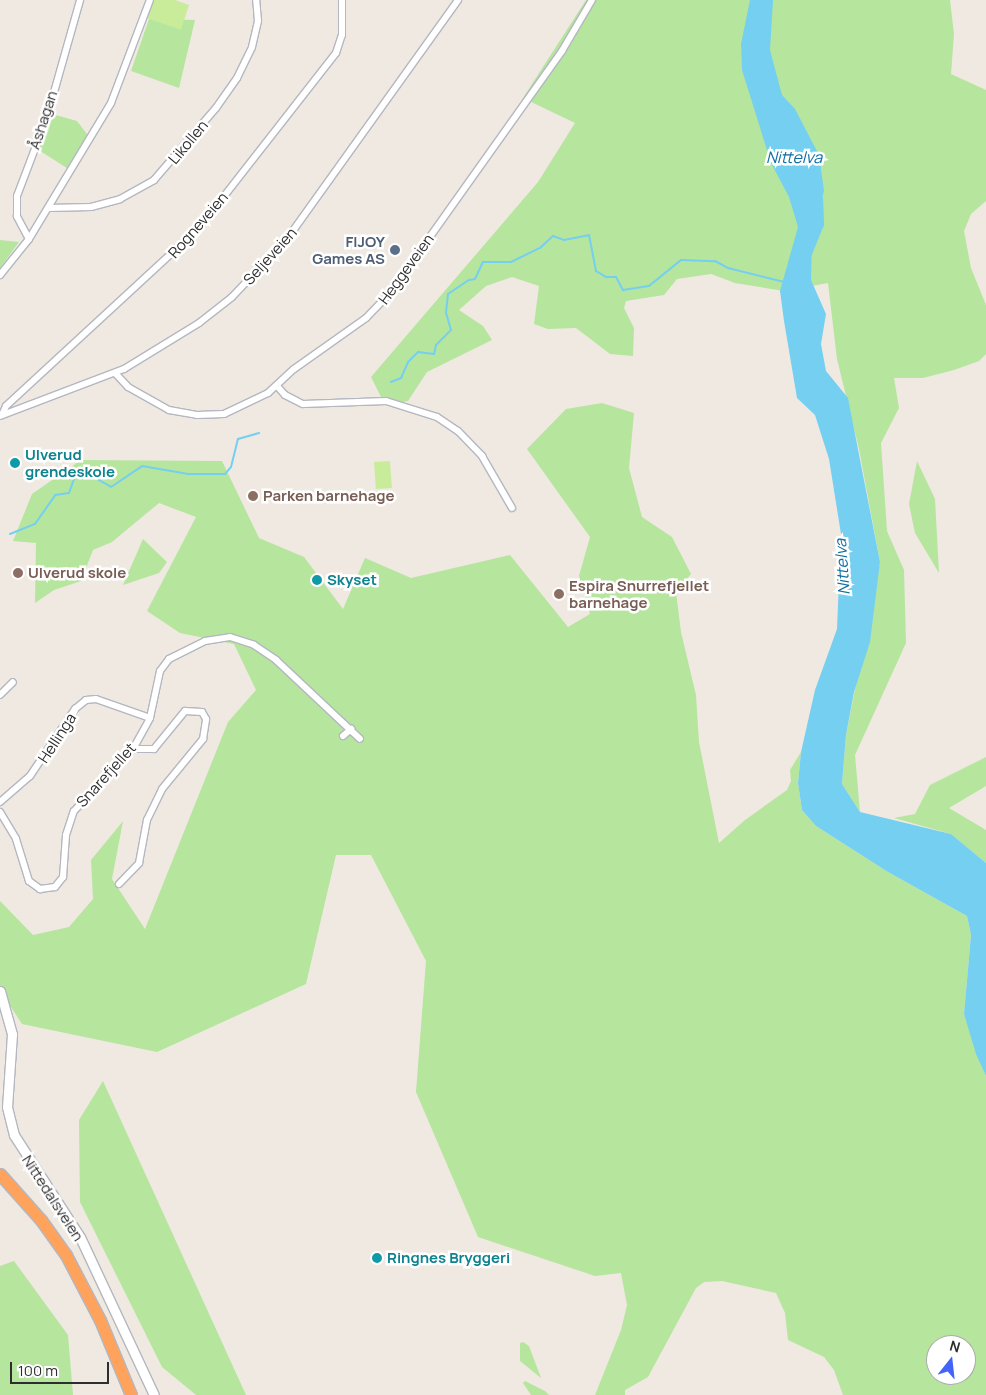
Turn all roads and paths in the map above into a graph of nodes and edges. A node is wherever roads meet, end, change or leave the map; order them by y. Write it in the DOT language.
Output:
graph roads {
  1 [pos="80,0"];
  2 [pos="150,0"];
  3 [pos="256,0"];
  4 [pos="342,0"];
  5 [pos="458,0"];
  6 [pos="592,0"];
  7 [pos="48,208"];
  8 [pos="29,239"];
  9 [pos="0,275"];
  10 [pos="116,374"];
  11 [pos="277,386"];
  12 [pos="1,415"];
  13 [pos="512,508"];
  14 [pos="13,682"];
  15 [pos="0,695"];
  16 [pos="150,718"];
  17 [pos="350,729"];
  18 [pos="343,736"];
  19 [pos="360,739"];
  20 [pos="133,749"];
  21 [pos="0,802"];
  22 [pos="0,812"];
  23 [pos="119,884"];
  24 [pos="0,991"];
  25 [pos="0,1174"];
  26 [pos="131,1395"];
  27 [pos="154,1395"];
  1 -- 8 [label="street, Åshagan"];
  2 -- 7 [label="street"];
  3 -- 7 [label="street, Likollen"];
  4 -- 12 [label="street, Rogneveien"];
  5 -- 10 [label="street, Seljeveien"];
  6 -- 11 [label="street, Heggeveien"];
  7 -- 8 [label="street"];
  8 -- 9 [label="street"];
  10 -- 11 [label="street, Heggeveien"];
  10 -- 12 [label="street, Seljeveien"];
  11 -- 13 [label="street"];
  14 -- 15 [label="street"];
  16 -- 17 [label="street, Snarefjellet"];
  16 -- 20 [label="street, Snarefjellet"];
  16 -- 21 [label="street, Hellinga"];
  17 -- 18 [label="street"];
  17 -- 19 [label="street, Snarefjellet"];
  20 -- 22 [label="street, Snarefjellet"];
  20 -- 23 [label="street"];
  24 -- 27 [label="main road, Nittedalsveien"];
  25 -- 26 [label="highway"];
}
